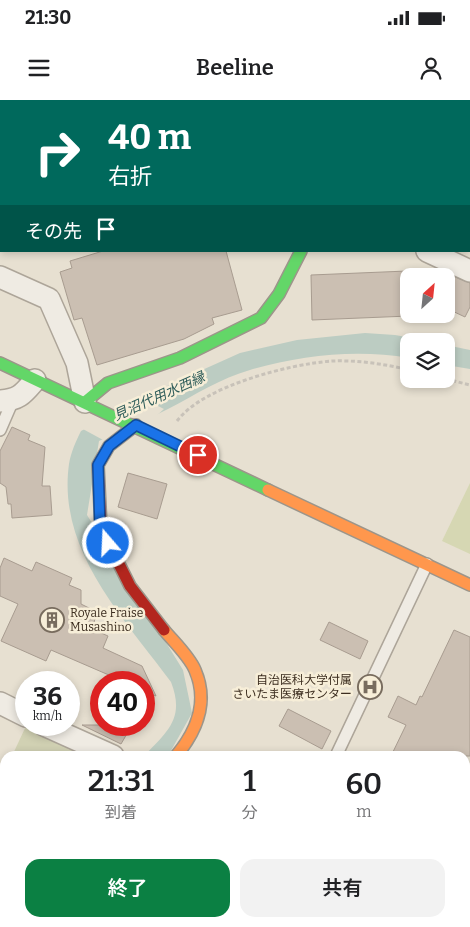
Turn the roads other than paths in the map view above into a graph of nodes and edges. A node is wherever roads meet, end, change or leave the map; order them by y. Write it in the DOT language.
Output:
graph roads {
  1 [pos="300,252"];
  2 [pos="429,252"];
  3 [pos="470,271"];
  4 [pos="0,277"];
  5 [pos="0,363"];
  6 [pos="35,380"];
  7 [pos="7,400"];
  8 [pos="91,405"];
  9 [pos="138,427"];
  10 [pos="0,430"];
  11 [pos="426,564"];
  12 [pos="470,585"];
  13 [pos="0,703"];
  14 [pos="15,710"];
  15 [pos="68,736"];
  16 [pos="102,751"];
  17 [pos="180,751"];
  18 [pos="338,751"];
  1 -- 8 [label="street"];
  2 -- 3 [label="street"];
  4 -- 8 [label="street"];
  5 -- 6 [label="street"];
  6 -- 7 [label="street"];
  6 -- 8 [label="street"];
  7 -- 10 [label="lane"];
  8 -- 9 [label="street"];
  9 -- 11 [label="street"];
  9 -- 17 [label="street"];
  11 -- 12 [label="street"];
  11 -- 18 [label="lane"];
  13 -- 14 [label="street"];
  15 -- 16 [label="street"];
}
